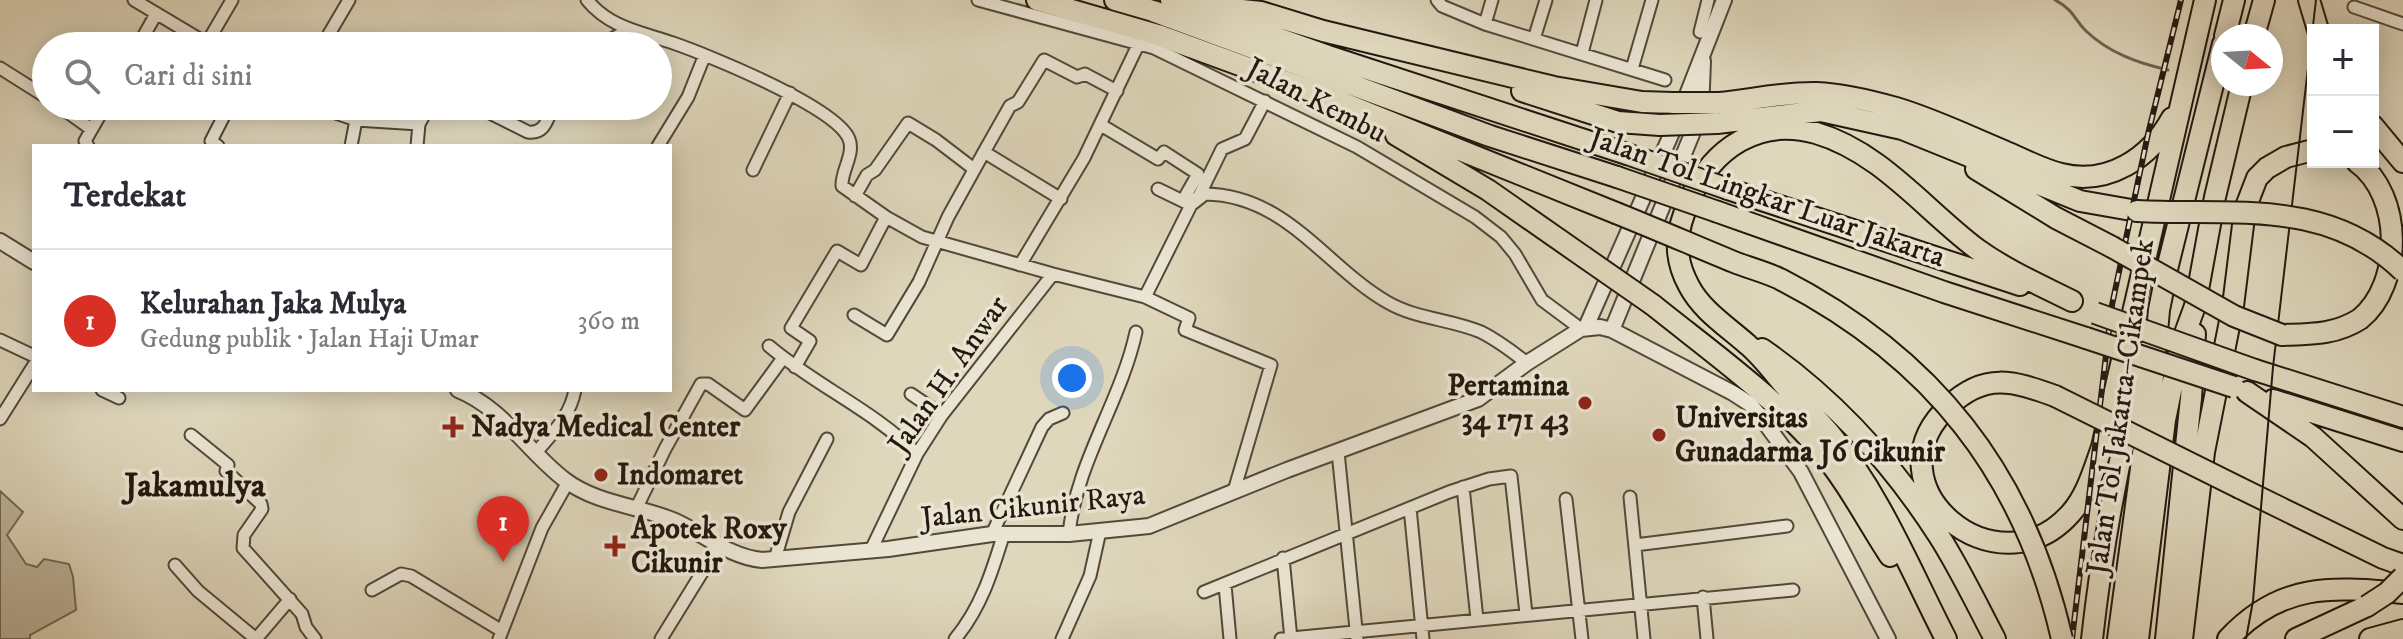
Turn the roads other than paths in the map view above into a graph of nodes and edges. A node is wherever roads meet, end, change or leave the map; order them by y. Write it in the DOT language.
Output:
graph roads {
  1 [pos="134,0"];
  2 [pos="232,0"];
  3 [pos="349,0"];
  4 [pos="587,0"];
  5 [pos="978,0"];
  6 [pos="1037,0"];
  7 [pos="1115,0"];
  8 [pos="1492,0"];
  9 [pos="1546,0"];
  10 [pos="1596,0"];
  11 [pos="1652,0"];
  12 [pos="1708,0"];
  13 [pos="1724,0"];
  14 [pos="2205,0"];
  15 [pos="2234,0"];
  16 [pos="2264,0"];
  17 [pos="2309,0"];
  18 [pos="1178,2"];
  19 [pos="1438,2"];
  20 [pos="2354,7"];
  21 [pos="156,14"];
  22 [pos="1485,24"];
  23 [pos="2228,24"];
  24 [pos="2257,24"];
  25 [pos="2316,24"];
  26 [pos="2403,24"];
  27 [pos="628,30"];
  28 [pos="146,32"];
  29 [pos="188,32"];
  30 [pos="215,32"];
  31 [pos="330,32"];
  32 [pos="624,32"];
  33 [pos="635,32"];
  34 [pos="1700,32"];
  35 [pos="1534,39"];
  36 [pos="672,43"];
  37 [pos="1139,43"];
  38 [pos="1582,53"];
  39 [pos="1703,53"];
  40 [pos="1416,54"];
  41 [pos="704,57"];
  42 [pos="0,68"];
  43 [pos="1632,69"];
  44 [pos="1665,80"];
  45 [pos="32,88"];
  46 [pos="1117,91"];
  47 [pos="2211,92"];
  48 [pos="790,93"];
  49 [pos="2239,96"];
  50 [pos="1265,101"];
  51 [pos="1341,102"];
  52 [pos="2179,105"];
  53 [pos="1718,113"];
  54 [pos="78,120"];
  55 [pos="96,120"];
  56 [pos="222,120"];
  57 [pos="356,120"];
  58 [pos="421,120"];
  59 [pos="504,120"];
  60 [pos="547,120"];
  61 [pos="419,124"];
  62 [pos="1101,125"];
  63 [pos="1667,127"];
  64 [pos="91,129"];
  65 [pos="1693,133"];
  66 [pos="2379,133"];
  67 [pos="1925,138"];
  68 [pos="87,144"];
  69 [pos="215,144"];
  70 [pos="351,144"];
  71 [pos="417,144"];
  72 [pos="659,144"];
  73 [pos="984,152"];
  74 [pos="2307,152"];
  75 [pos="2402,161"];
  76 [pos="2364,168"];
  77 [pos="974,169"];
  78 [pos="753,170"];
  79 [pos="1158,189"];
  80 [pos="855,196"];
  81 [pos="1061,199"];
  82 [pos="1194,201"];
  83 [pos="886,217"];
  84 [pos="0,241"];
  85 [pos="937,242"];
  86 [pos="32,261"];
  87 [pos="1020,265"];
  88 [pos="2403,271"];
  89 [pos="1053,274"];
  90 [pos="1145,297"];
  91 [pos="2072,301"];
  92 [pos="2195,306"];
  93 [pos="2159,310"];
  94 [pos="854,315"];
  95 [pos="1584,328"];
  96 [pos="1612,330"];
  97 [pos="1136,332"];
  98 [pos="0,340"];
  99 [pos="769,346"];
  100 [pos="1749,346"];
  101 [pos="32,355"];
  102 [pos="783,358"];
  103 [pos="1527,363"];
  104 [pos="795,367"];
  105 [pos="32,368"];
  106 [pos="2240,389"];
  107 [pos="106,392"];
  108 [pos="462,392"];
  109 [pos="575,392"];
  110 [pos="911,394"];
  111 [pos="119,398"];
  112 [pos="1063,413"];
  113 [pos="942,415"];
  114 [pos="2403,417"];
  115 [pos="0,419"];
  116 [pos="191,435"];
  117 [pos="827,439"];
  118 [pos="2403,441"];
  119 [pos="1338,452"];
  120 [pos="535,454"];
  121 [pos="917,454"];
  122 [pos="568,482"];
  123 [pos="1463,487"];
  124 [pos="1234,491"];
  125 [pos="1630,497"];
  126 [pos="1566,499"];
  127 [pos="637,507"];
  128 [pos="1410,508"];
  129 [pos="2403,519"];
  130 [pos="1787,526"];
  131 [pos="1100,531"];
  132 [pos="1347,533"];
  133 [pos="998,534"];
  134 [pos="1069,534"];
  135 [pos="719,545"];
  136 [pos="1635,545"];
  137 [pos="871,550"];
  138 [pos="1283,558"];
  139 [pos="775,559"];
  140 [pos="175,565"];
  141 [pos="2403,565"];
  142 [pos="2403,577"];
  143 [pos="1225,585"];
  144 [pos="372,590"];
  145 [pos="1793,590"];
  146 [pos="1204,592"];
  147 [pos="2403,593"];
  148 [pos="1703,597"];
  149 [pos="290,599"];
  150 [pos="1641,603"];
  151 [pos="1578,609"];
  152 [pos="1526,614"];
  153 [pos="1477,619"];
  154 [pos="1421,625"];
  155 [pos="2403,630"];
  156 [pos="501,635"];
  157 [pos="1356,635"];
  158 [pos="1291,638"];
  159 [pos="256,639"];
  160 [pos="315,639"];
  161 [pos="661,639"];
  162 [pos="955,639"];
  163 [pos="1062,639"];
  164 [pos="1230,639"];
  165 [pos="1281,639"];
  166 [pos="1423,639"];
  167 [pos="1582,639"];
  168 [pos="1644,639"];
  169 [pos="1707,639"];
  170 [pos="1888,639"];
  171 [pos="1946,639"];
  172 [pos="1995,639"];
  173 [pos="2062,639"];
  174 [pos="2092,639"];
  175 [pos="2118,639"];
  176 [pos="2138,639"];
  177 [pos="2166,639"];
  178 [pos="2182,639"];
  179 [pos="2228,639"];
  180 [pos="2296,639"];
  181 [pos="2370,639"];
  1 -- 21 [label="street"];
  2 -- 30 [label="street"];
  3 -- 31 [label="street"];
  4 -- 27 [label="street"];
  5 -- 37 [label="street, Jalan Kembu"];
  6 -- 51 [label="highway"];
  7 -- 106 [label="highway, Jalan Tol Lingkar Luar Jakarta, bridge"];
  8 -- 22 [label="street"];
  9 -- 35 [label="street"];
  10 -- 38 [label="street"];
  11 -- 43 [label="street"];
  12 -- 34 [label="street"];
  13 -- 39 [label="street"];
  14 -- 52 [label="highway"];
  15 -- 23 [label="highway"];
  16 -- 24 [label="highway"];
  17 -- 25 [label="highway"];
  18 -- 40 [label="highway"];
  18 -- 91 [label="highway, Jalan Tol Lingkar Luar Jakarta, bridge"];
  19 -- 22 [label="street"];
  20 -- 26 [label="street"];
  21 -- 28 [label="street"];
  21 -- 29 [label="street"];
  22 -- 35 [label="street"];
  27 -- 32 [label="street"];
  27 -- 33 [label="street"];
  35 -- 38 [label="street"];
  36 -- 41 [label="street"];
  37 -- 46 [label="street"];
  37 -- 50 [label="street, Jalan Kembu"];
  38 -- 43 [label="street"];
  39 -- 63 [label="street"];
  39 -- 65 [label="street"];
  40 -- 53 [label="highway, bridge"];
  40 -- 63 [label="highway"];
  41 -- 48 [label="street"];
  41 -- 72 [label="street"];
  42 -- 45 [label="street"];
  43 -- 44 [label="street"];
  46 -- 62 [label="street"];
  46 -- 73 [label="street"];
  47 -- 93 [label="highway, Jalan Tol Jakarta–Cikampek"];
  48 -- 78 [label="street"];
  48 -- 80 [label="street"];
  49 -- 92 [label="highway, Jalan Tol Jakarta–Cikampek"];
  50 -- 82 [label="street"];
  50 -- 95 [label="street, Jalan Kembu"];
  51 -- 171 [label="highway, bridge"];
  51 -- 173 [label="highway, bridge"];
  52 -- 53 [label="highway"];
  52 -- 141 [label="highway, bridge"];
  53 -- 63 [label="highway, bridge"];
  53 -- 67 [label="highway"];
  54 -- 64 [label="street"];
  55 -- 64 [label="street"];
  56 -- 69 [label="street"];
  57 -- 61 [label="street"];
  57 -- 70 [label="street"];
  58 -- 61 [label="street"];
  59 -- 60 [label="street"];
  61 -- 71 [label="street"];
  62 -- 81 [label="street"];
  62 -- 82 [label="street"];
  63 -- 65 [label="street"];
  63 -- 95 [label="street"];
  64 -- 68 [label="street"];
  65 -- 96 [label="street"];
  66 -- 75 [label="highway"];
  67 -- 76 [label="highway, bridge"];
  67 -- 88 [label="highway, bridge"];
  73 -- 77 [label="street"];
  73 -- 81 [label="street"];
  74 -- 178 [label="highway"];
  77 -- 80 [label="street"];
  77 -- 85 [label="street"];
  79 -- 82 [label="street"];
  80 -- 83 [label="street"];
  81 -- 87 [label="street"];
  82 -- 90 [label="street"];
  82 -- 103 [label="street"];
  83 -- 85 [label="street"];
  83 -- 104 [label="street"];
  84 -- 86 [label="street"];
  85 -- 87 [label="street"];
  85 -- 94 [label="street"];
  87 -- 89 [label="street"];
  89 -- 90 [label="street"];
  89 -- 113 [label="street, Jalan H. Anwar"];
  90 -- 124 [label="street"];
  91 -- 100 [label="highway"];
  91 -- 114 [label="highway, Jalan Tol Lingkar Luar Jakarta, bridge"];
  92 -- 176 [label="highway, Jalan Tol Jakarta–Cikampek"];
  92 -- 177 [label="highway"];
  93 -- 174 [label="highway"];
  93 -- 175 [label="highway, Jalan Tol Jakarta–Cikampek"];
  95 -- 96 [label="street"];
  95 -- 103 [label="street, Jalan Cikunir Raya"];
  96 -- 170 [label="street"];
  97 -- 134 [label="street"];
  98 -- 101 [label="street"];
  99 -- 102 [label="street"];
  100 -- 171 [label="highway"];
  100 -- 172 [label="highway"];
  102 -- 104 [label="street"];
  102 -- 127 [label="street"];
  103 -- 119 [label="street, Jalan Cikunir Raya"];
  104 -- 121 [label="street"];
  105 -- 115 [label="street"];
  106 -- 118 [label="highway, Jalan Tol Lingkar Luar Jakarta"];
  106 -- 129 [label="highway"];
  107 -- 111 [label="street"];
  108 -- 120 [label="street, Jalan Cikunir Raya"];
  109 -- 120 [label="street"];
  110 -- 113 [label="street"];
  112 -- 133 [label="street"];
  113 -- 121 [label="street, Jalan H. Anwar"];
  116 -- 149 [label="street"];
  117 -- 139 [label="street"];
  119 -- 124 [label="street, Jalan Cikunir Raya"];
  119 -- 132 [label="street"];
  120 -- 122 [label="street, Jalan Cikunir Raya"];
  121 -- 137 [label="street, Jalan H. Anwar"];
  122 -- 127 [label="street, Jalan Cikunir Raya"];
  122 -- 156 [label="street"];
  123 -- 128 [label="street"];
  123 -- 152 [label="street"];
  123 -- 153 [label="street"];
  124 -- 131 [label="street, Jalan Cikunir Raya"];
  125 -- 136 [label="street"];
  126 -- 151 [label="street"];
  127 -- 135 [label="street, Jalan Cikunir Raya"];
  128 -- 132 [label="street"];
  128 -- 154 [label="street"];
  130 -- 136 [label="street"];
  131 -- 134 [label="street, Jalan Cikunir Raya"];
  131 -- 163 [label="street"];
  132 -- 138 [label="street"];
  132 -- 157 [label="street"];
  133 -- 134 [label="street, Jalan Cikunir Raya"];
  133 -- 137 [label="street, Jalan Cikunir Raya"];
  133 -- 162 [label="street"];
  135 -- 139 [label="street, Jalan Cikunir Raya"];
  135 -- 161 [label="street"];
  136 -- 150 [label="street"];
  137 -- 139 [label="street, Jalan Cikunir Raya"];
  138 -- 143 [label="street"];
  138 -- 158 [label="street"];
  140 -- 159 [label="street"];
  142 -- 180 [label="highway, bridge"];
  143 -- 146 [label="street"];
  143 -- 164 [label="street"];
  144 -- 156 [label="street"];
  145 -- 148 [label="street"];
  147 -- 179 [label="highway"];
  148 -- 150 [label="street"];
  148 -- 169 [label="street"];
  149 -- 159 [label="street"];
  149 -- 160 [label="street"];
  150 -- 151 [label="street"];
  150 -- 168 [label="street"];
  151 -- 152 [label="street"];
  151 -- 167 [label="street"];
  152 -- 153 [label="street"];
  153 -- 154 [label="street"];
  154 -- 157 [label="street"];
  154 -- 166 [label="street"];
  155 -- 181 [label="highway"];
  157 -- 158 [label="street"];
  158 -- 165 [label="street"];
}
